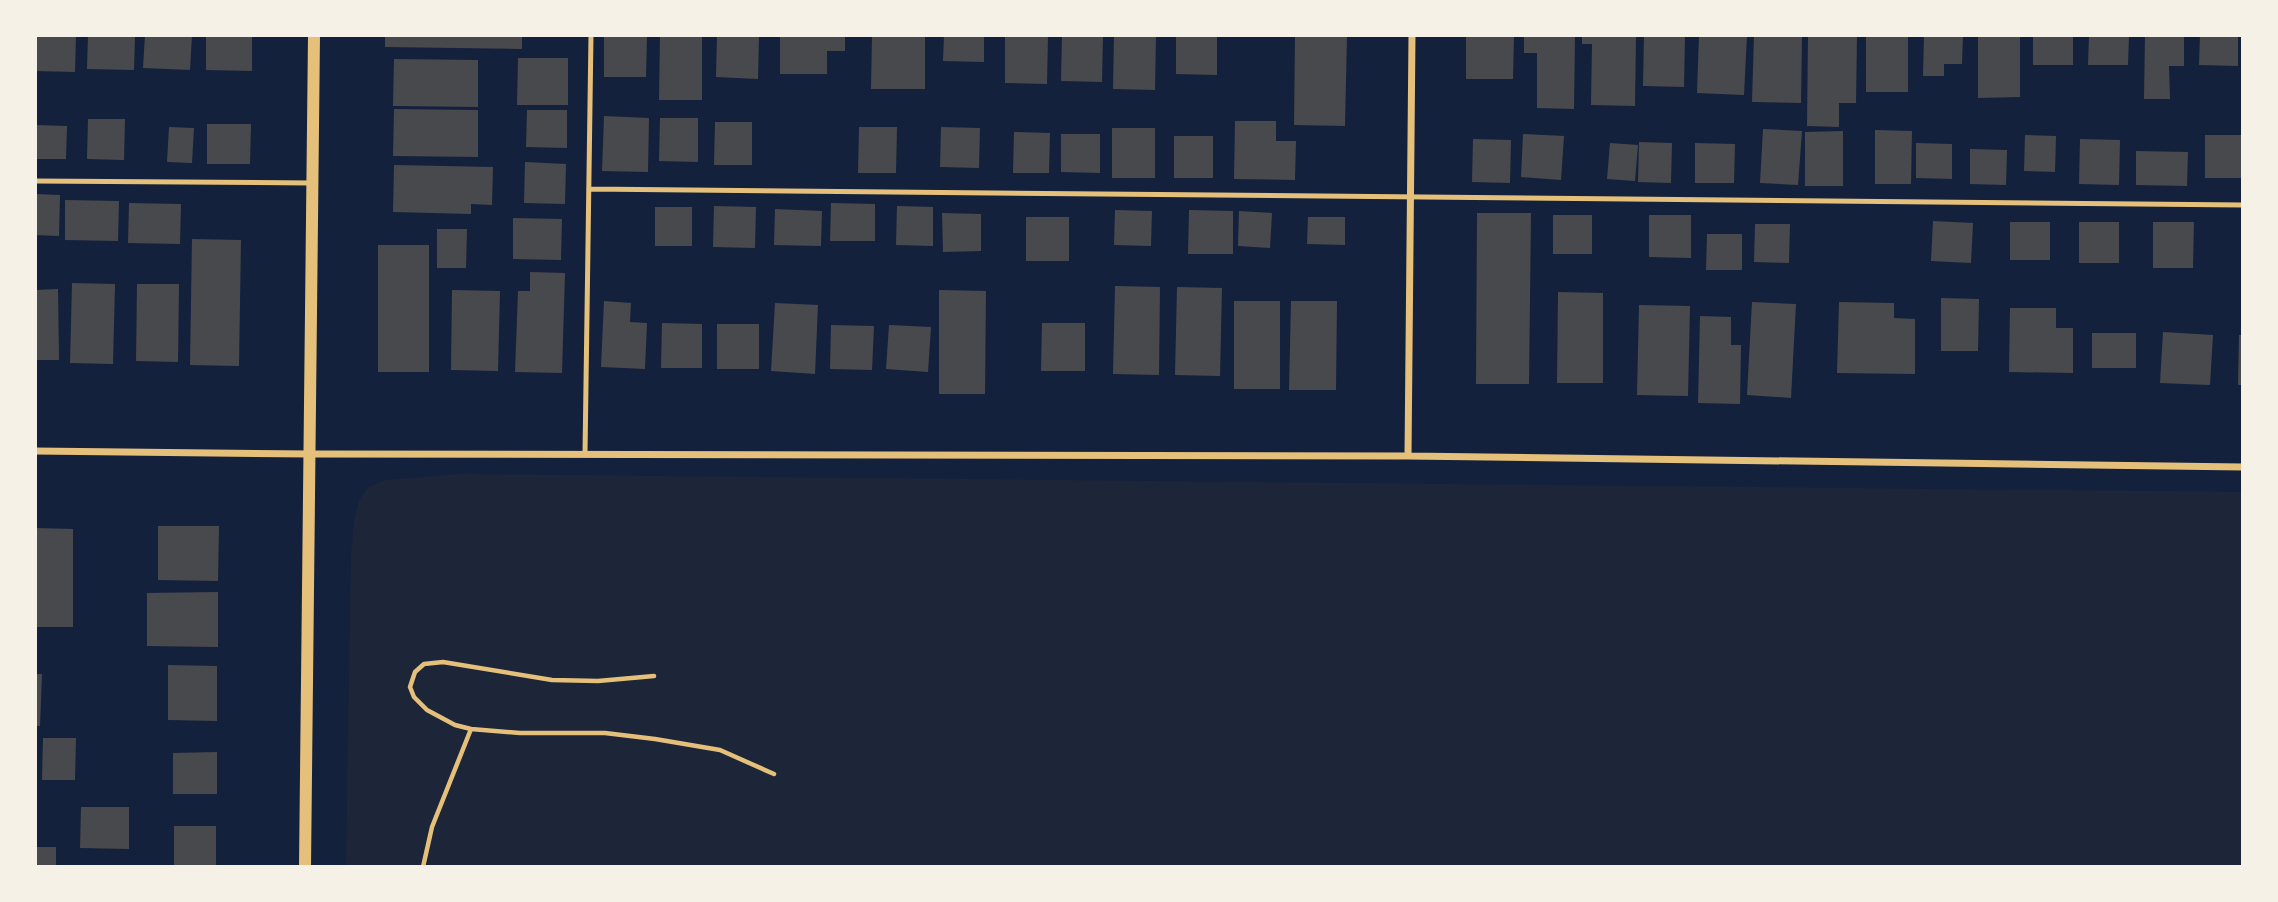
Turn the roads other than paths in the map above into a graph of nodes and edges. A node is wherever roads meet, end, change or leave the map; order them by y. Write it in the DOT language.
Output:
graph roads {
  1 [pos="314,35"];
  2 [pos="591,35"];
  3 [pos="1412,35"];
  4 [pos="35,181"];
  5 [pos="312,183"];
  6 [pos="589,188"];
  7 [pos="1411,196"];
  8 [pos="2243,205"];
  9 [pos="35,451"];
  10 [pos="310,454"];
  11 [pos="585,454"];
  12 [pos="1408,456"];
  13 [pos="2243,467"];
  14 [pos="305,867"];
  1 -- 5 [label="street"];
  2 -- 6 [label="lane"];
  3 -- 7 [label="street"];
  4 -- 5 [label="lane"];
  5 -- 10 [label="street"];
  6 -- 7 [label="lane"];
  6 -- 11 [label="lane"];
  7 -- 8 [label="lane"];
  7 -- 12 [label="street"];
  9 -- 10 [label="street"];
  10 -- 11 [label="street"];
  10 -- 14 [label="street"];
  11 -- 12 [label="street"];
  12 -- 13 [label="street"];
}
